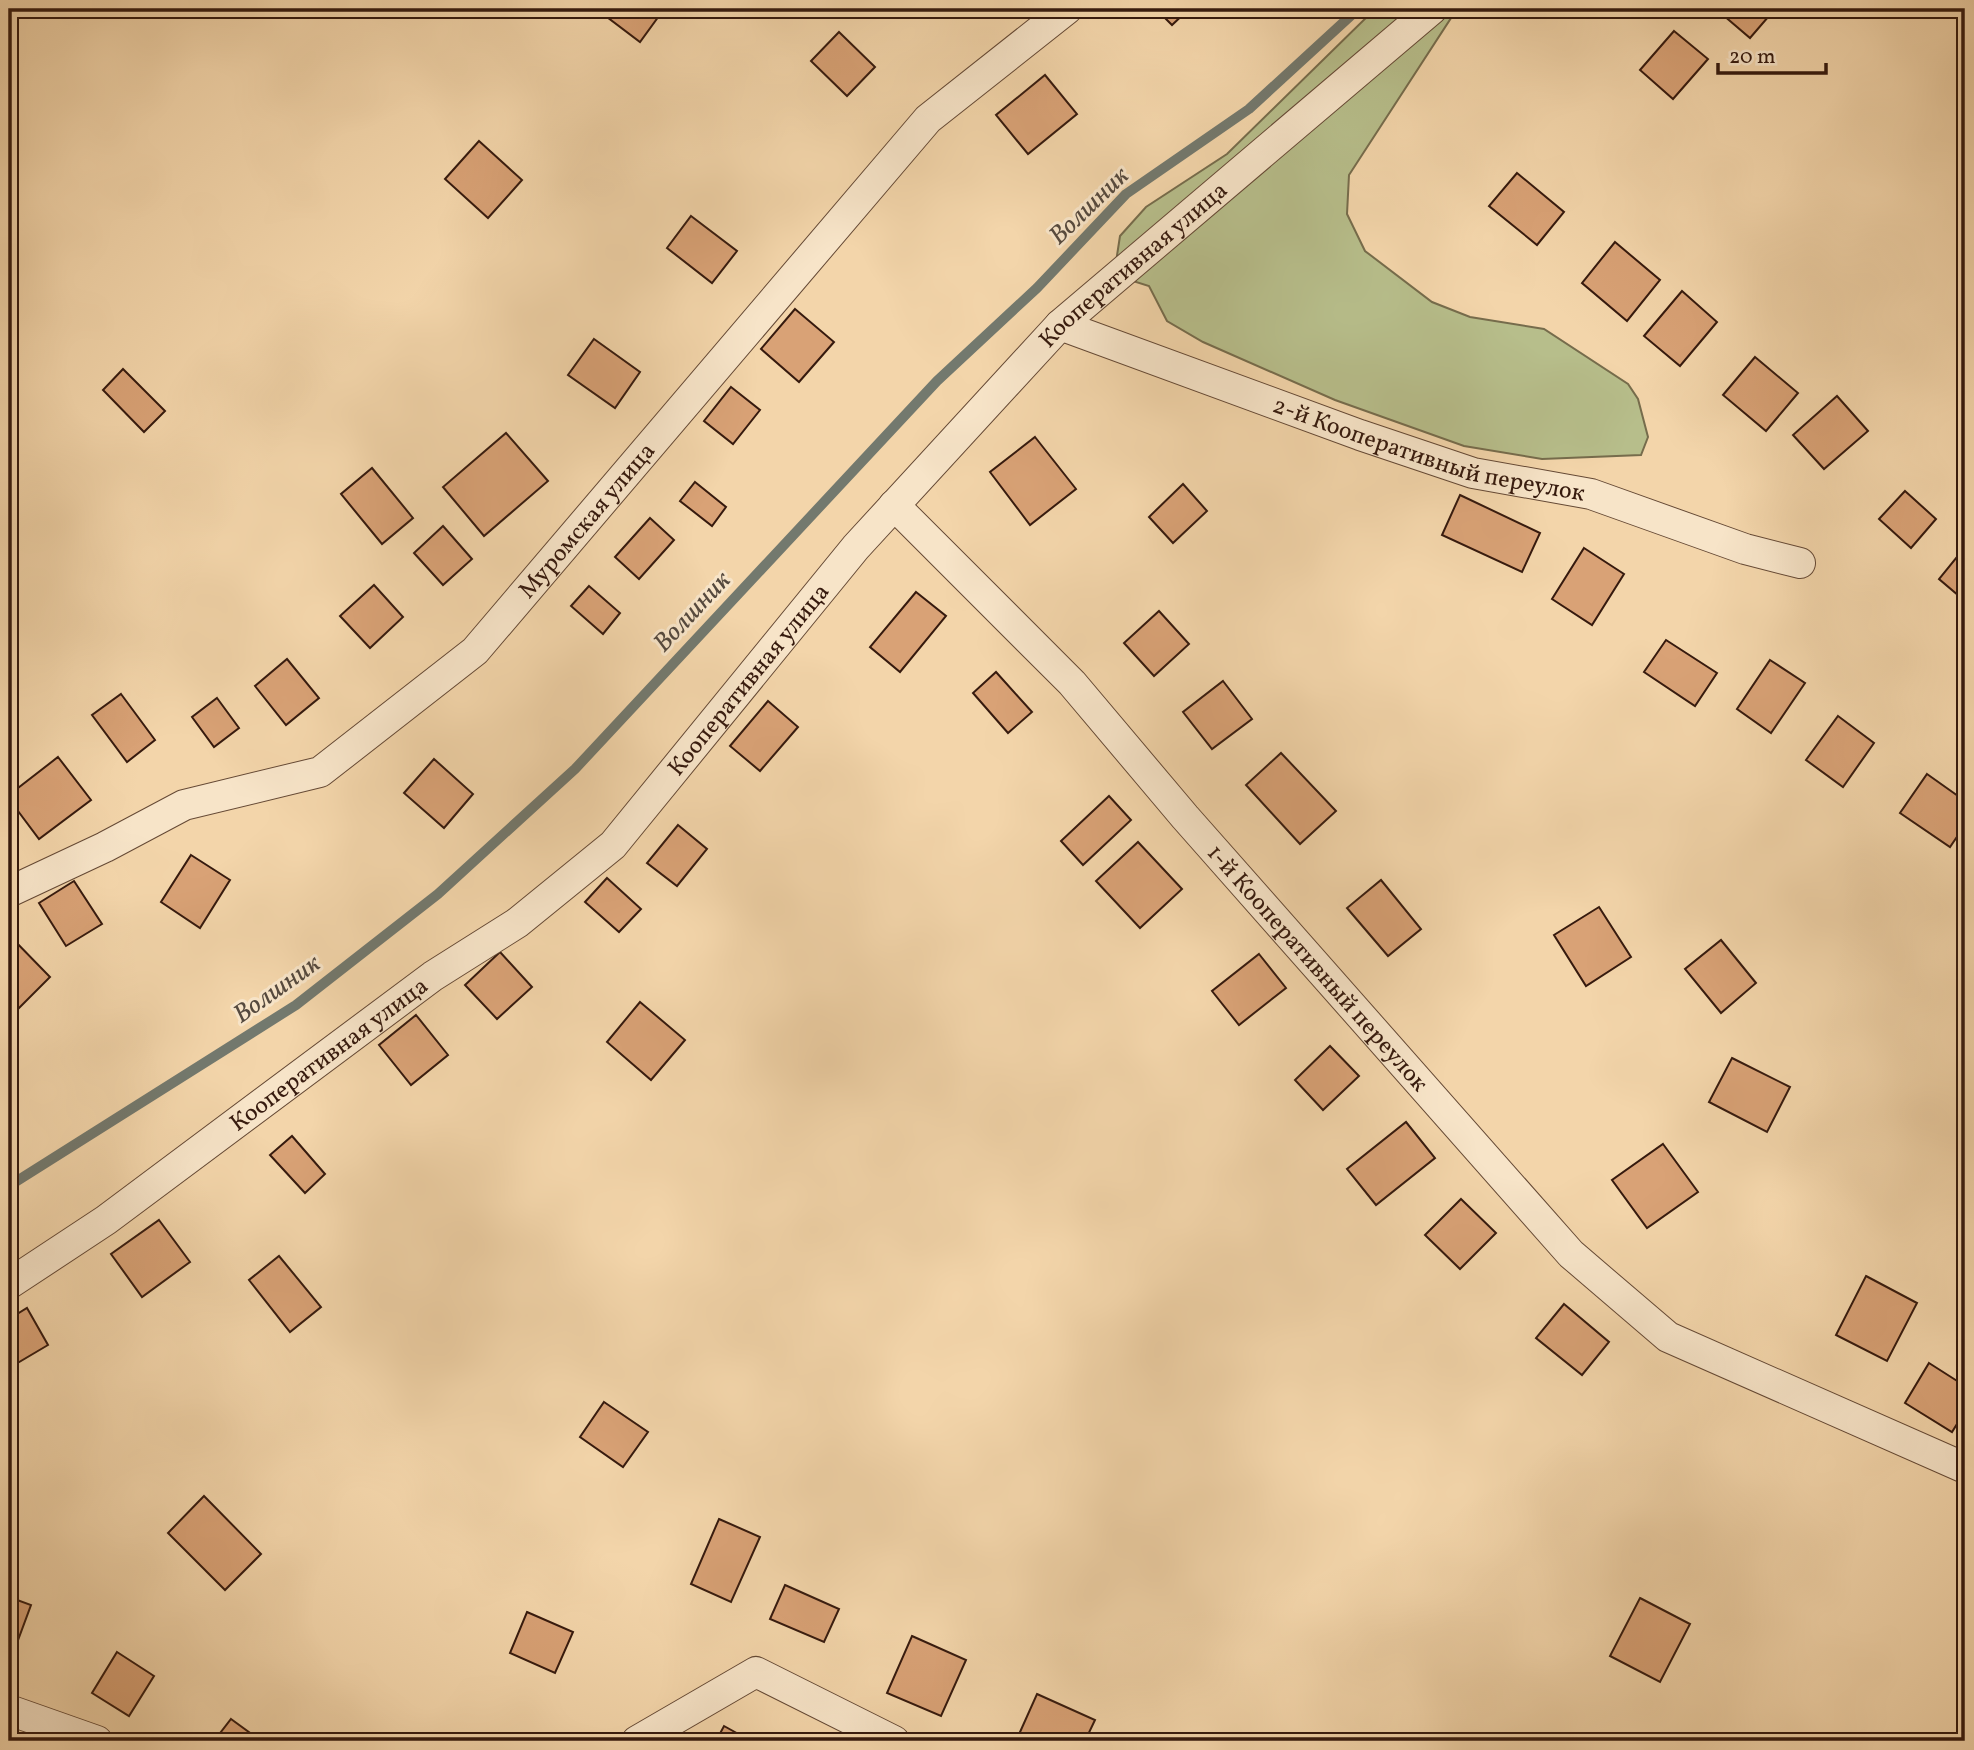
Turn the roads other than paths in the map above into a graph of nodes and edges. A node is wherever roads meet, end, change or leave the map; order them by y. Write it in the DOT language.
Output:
graph roads {
  1 [pos="1067,9"];
  2 [pos="1432,9"];
  3 [pos="1060,325"];
  4 [pos="894,505"];
  5 [pos="1800,563"];
  6 [pos="9,892"];
  7 [pos="9,1284"];
  8 [pos="1965,1468"];
  9 [pos="9,1710"];
  10 [pos="97,1741"];
  11 [pos="637,1741"];
  12 [pos="894,1741"];
  1 -- 6 [label="street, Муромская улица"];
  2 -- 3 [label="street, Кооперативная улица"];
  3 -- 4 [label="street, Кооперативная улица"];
  3 -- 5 [label="street, 2-й Кооперативный переулок"];
  4 -- 7 [label="street, Кооперативная улица"];
  4 -- 8 [label="street, 1-й Кооперативный переулок"];
  9 -- 10 [label="street"];
  11 -- 12 [label="street"];
}
